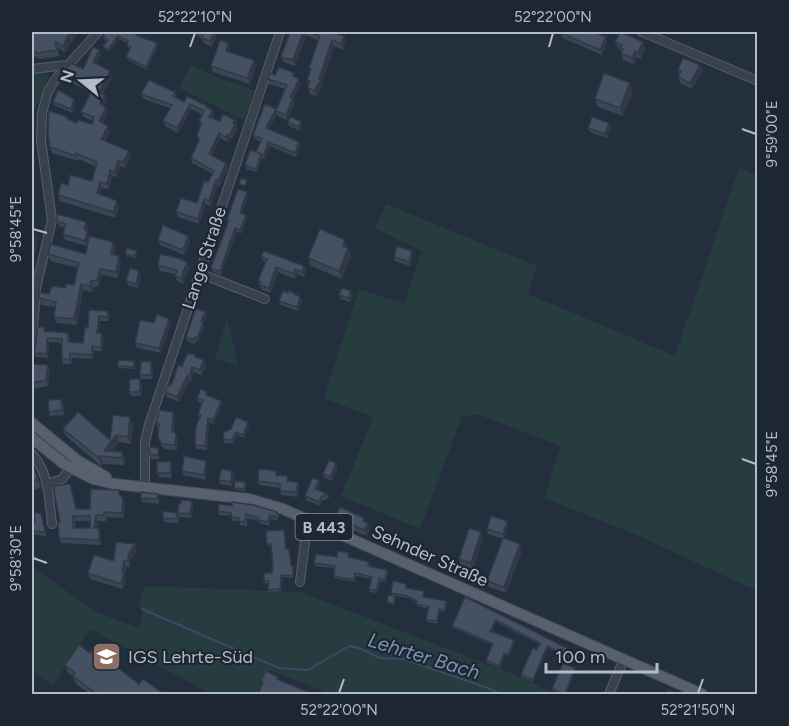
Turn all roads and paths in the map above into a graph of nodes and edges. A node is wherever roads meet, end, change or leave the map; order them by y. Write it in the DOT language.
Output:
graph roads {
  1 [pos="98,32"];
  2 [pos="280,32"];
  3 [pos="642,32"];
  4 [pos="67,65"];
  5 [pos="32,69"];
  6 [pos="758,81"];
  7 [pos="36,125"];
  8 [pos="199,273"];
  9 [pos="265,299"];
  10 [pos="32,341"];
  11 [pos="32,423"];
  12 [pos="32,438"];
  13 [pos="32,454"];
  14 [pos="74,464"];
  15 [pos="47,484"];
  16 [pos="140,487"];
  17 [pos="310,521"];
  18 [pos="52,524"];
  19 [pos="300,582"];
  20 [pos="623,661"];
  21 [pos="609,694"];
  22 [pos="702,694"];
  1 -- 4 [label="street"];
  2 -- 8 [label="street, Lange Straße"];
  3 -- 6 [label="street"];
  4 -- 5 [label="street"];
  4 -- 7 [label="street"];
  7 -- 10 [label="street"];
  8 -- 9 [label="street"];
  8 -- 16 [label="street, Lange Straße"];
  11 -- 14 [label="main road, Sehnder Straße / B 443"];
  12 -- 14 [label="main road, Sehnder Straße / B 443"];
  13 -- 15 [label="street"];
  14 -- 15 [label="street"];
  14 -- 16 [label="main road, Sehnder Straße / B 443"];
  15 -- 18 [label="street"];
  16 -- 17 [label="main road, Sehnder Straße / B 443"];
  17 -- 19 [label="street"];
  17 -- 20 [label="main road, Sehnder Straße / B 443"];
  20 -- 21 [label="street"];
  20 -- 22 [label="main road, Sehnder Straße / B 443"];
}
